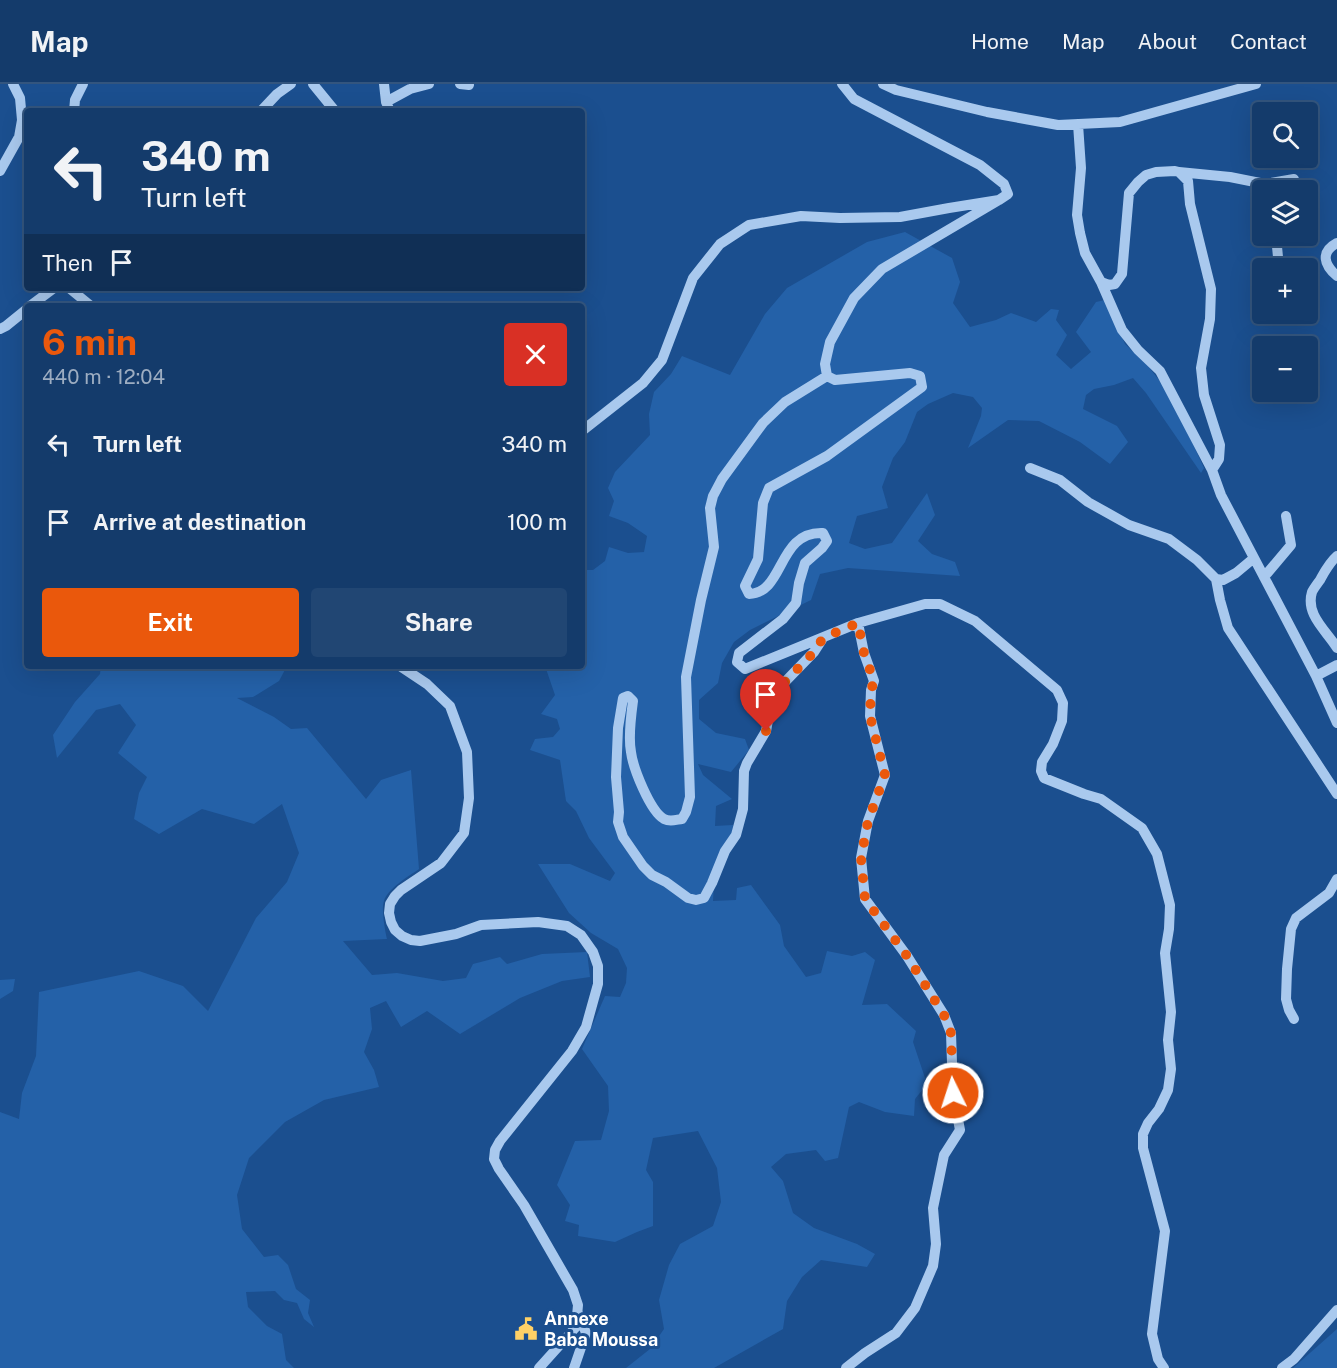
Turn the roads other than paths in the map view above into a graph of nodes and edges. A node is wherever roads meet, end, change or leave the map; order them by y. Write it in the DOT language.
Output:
graph roads {
  1 [pos="13,84"];
  2 [pos="82,84"];
  3 [pos="291,84"];
  4 [pos="313,84"];
  5 [pos="384,84"];
  6 [pos="429,84"];
  7 [pos="842,84"];
  8 [pos="883,84"];
  9 [pos="1256,84"];
  10 [pos="388,106"];
  11 [pos="74,108"];
  12 [pos="264,108"];
  13 [pos="333,108"];
  14 [pos="1078,124"];
  15 [pos="0,171"];
  16 [pos="1179,172"];
  17 [pos="1294,179"];
  18 [pos="1291,180"];
  19 [pos="1252,183"];
  20 [pos="999,200"];
  21 [pos="1337,243"];
  22 [pos="1277,246"];
  23 [pos="1278,257"];
  24 [pos="1337,276"];
  25 [pos="1101,282"];
  26 [pos="50,291"];
  27 [pos="73,291"];
  28 [pos="34,303"];
  29 [pos="87,303"];
  30 [pos="24,310"];
  31 [pos="2,325"];
  32 [pos="827,376"];
  33 [pos="585,429"];
  34 [pos="1030,468"];
  35 [pos="1212,471"];
  36 [pos="1286,516"];
  37 [pos="1337,556"];
  38 [pos="1254,558"];
  39 [pos="1264,577"];
  40 [pos="1216,579"];
  41 [pos="858,623"];
  42 [pos="823,638"];
  43 [pos="1337,648"];
  44 [pos="1337,665"];
  45 [pos="404,669"];
  46 [pos="1316,676"];
  47 [pos="1337,723"];
  48 [pos="1337,794"];
  49 [pos="1337,879"];
  50 [pos="1294,1019"];
  51 [pos="1337,1310"];
  52 [pos="578,1312"];
  53 [pos="538,1368"];
  54 [pos="574,1368"];
  55 [pos="846,1368"];
  56 [pos="1164,1368"];
  57 [pos="1282,1368"];
  1 -- 15 [label="street"];
  2 -- 11 [label="street"];
  3 -- 12 [label="street"];
  4 -- 13 [label="street"];
  5 -- 10 [label="street"];
  6 -- 10 [label="street"];
  7 -- 20 [label="street"];
  8 -- 14 [label="street"];
  9 -- 14 [label="street"];
  14 -- 25 [label="street"];
  16 -- 19 [label="street"];
  16 -- 25 [label="street"];
  16 -- 35 [label="street"];
  17 -- 18 [label="street"];
  20 -- 32 [label="street"];
  20 -- 33 [label="street"];
  21 -- 24 [label="street"];
  22 -- 23 [label="street"];
  25 -- 35 [label="street"];
  26 -- 28 [label="street"];
  27 -- 29 [label="street"];
  30 -- 31 [label="street"];
  32 -- 42 [label="street"];
  32 -- 42 [label="street"];
  34 -- 40 [label="street"];
  35 -- 38 [label="street"];
  36 -- 39 [label="street"];
  37 -- 43 [label="street"];
  38 -- 39 [label="street"];
  38 -- 40 [label="street"];
  39 -- 46 [label="street"];
  40 -- 48 [label="street"];
  41 -- 42 [label="street"];
  41 -- 55 [label="street"];
  41 -- 56 [label="street"];
  44 -- 46 [label="street"];
  45 -- 52 [label="street"];
  46 -- 47 [label="street"];
  49 -- 50 [label="street"];
  51 -- 57 [label="street"];
  52 -- 53 [label="street"];
  52 -- 54 [label="street"];
}
